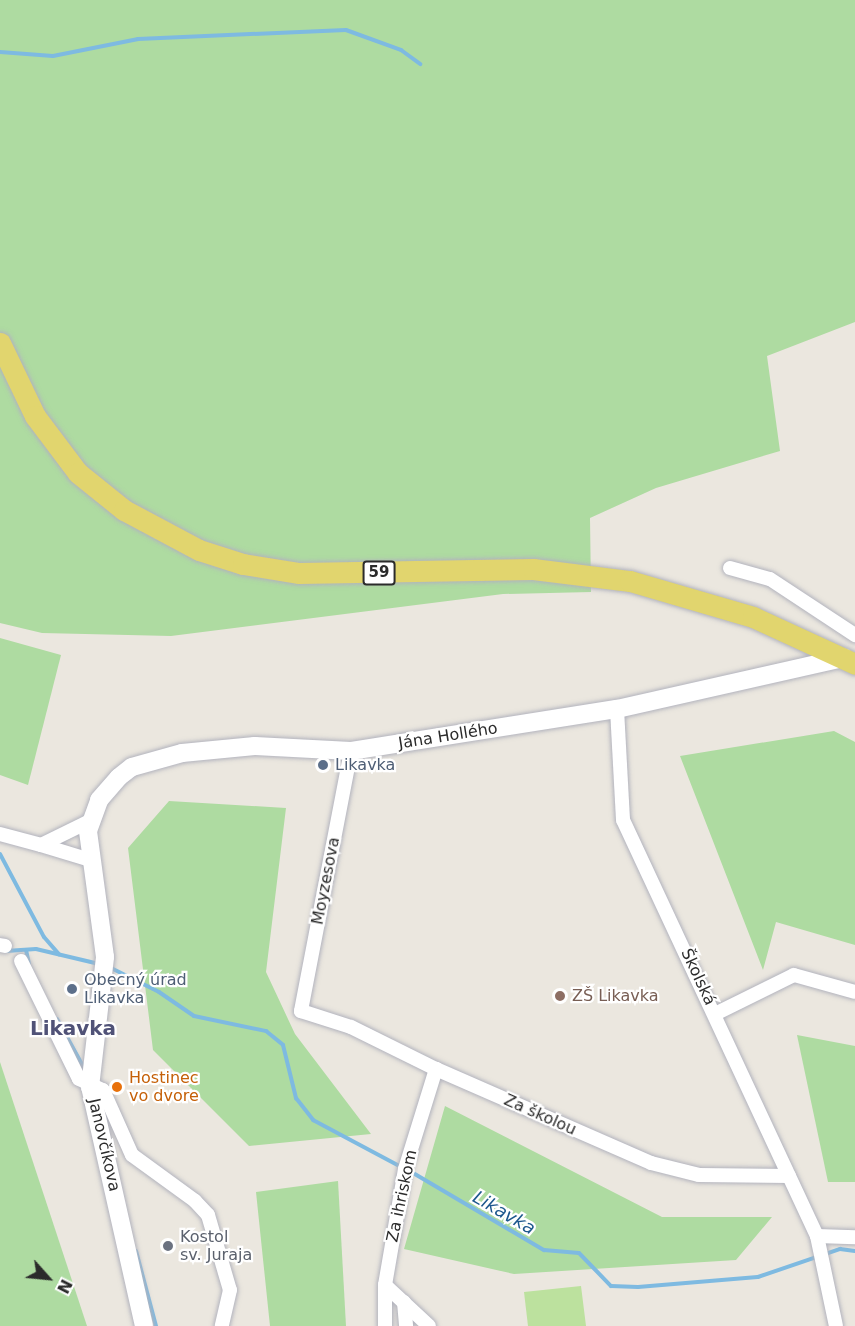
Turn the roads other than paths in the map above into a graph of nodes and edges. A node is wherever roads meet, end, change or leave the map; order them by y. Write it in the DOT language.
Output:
graph roads {
  1 [pos="0,343"];
  2 [pos="730,568"];
  3 [pos="855,635"];
  4 [pos="850,661"];
  5 [pos="617,710"];
  6 [pos="351,751"];
  7 [pos="90,820"];
  8 [pos="5,835"];
  9 [pos="41,845"];
  10 [pos="90,860"];
  11 [pos="21,961"];
  12 [pos="855,992"];
  13 [pos="301,1011"];
  14 [pos="715,1014"];
  15 [pos="436,1069"];
  16 [pos="90,1087"];
  17 [pos="789,1176"];
  18 [pos="817,1236"];
  19 [pos="855,1237"];
  20 [pos="385,1285"];
  21 [pos="404,1302"];
  22 [pos="144,1326"];
  23 [pos="222,1326"];
  24 [pos="385,1326"];
  25 [pos="406,1326"];
  26 [pos="429,1326"];
  27 [pos="836,1326"];
  1 -- 4 [label="main road, 59"];
  2 -- 3 [label="street"];
  4 -- 5 [label="street, Jána Hollého"];
  5 -- 6 [label="street, Jána Hollého"];
  5 -- 14 [label="street, Školská"];
  6 -- 7 [label="street, Jána Hollého"];
  6 -- 13 [label="street, Moyzesova"];
  7 -- 9 [label="street"];
  7 -- 10 [label="street, Janovčíkova"];
  8 -- 9 [label="street"];
  9 -- 10 [label="street"];
  10 -- 16 [label="street, Janovčíkova"];
  11 -- 16 [label="street"];
  12 -- 14 [label="street"];
  13 -- 15 [label="street, Za školou"];
  14 -- 17 [label="street, Školská"];
  15 -- 17 [label="street, Za školou"];
  15 -- 20 [label="street, Za ihriskom"];
  16 -- 22 [label="street, Janovčíkova"];
  16 -- 23 [label="street"];
  17 -- 18 [label="street, Školská"];
  18 -- 19 [label="street"];
  18 -- 27 [label="street, Školská"];
  20 -- 21 [label="street"];
  20 -- 24 [label="street, Za ihriskom"];
  21 -- 25 [label="street"];
  21 -- 26 [label="street"];
}
